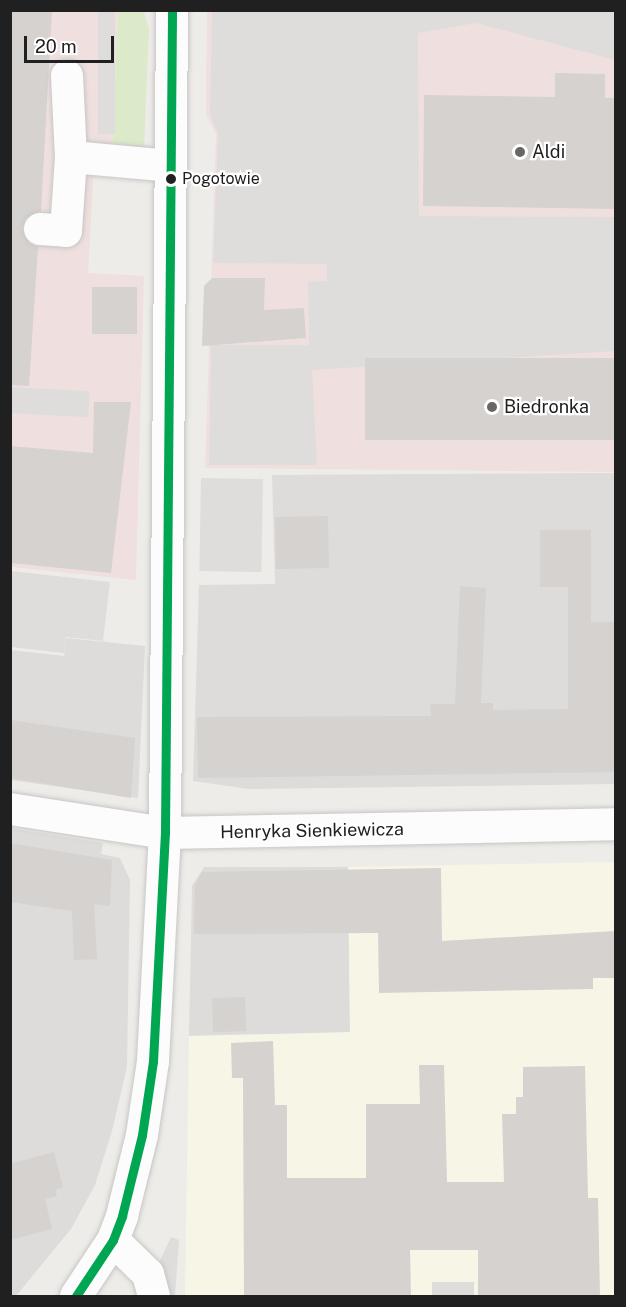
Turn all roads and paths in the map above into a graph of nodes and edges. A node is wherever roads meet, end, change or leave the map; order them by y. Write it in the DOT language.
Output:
graph roads {
  1 [pos="172,10"];
  2 [pos="67,76"];
  3 [pos="71,157"];
  4 [pos="171,166"];
  5 [pos="39,229"];
  6 [pos="10,809"];
  7 [pos="615,824"];
  8 [pos="165,833"];
  9 [pos="113,1240"];
  10 [pos="76,1296"];
  11 [pos="154,1296"];
  1 -- 4 [label="street"];
  2 -- 3 [label="street"];
  3 -- 4 [label="street"];
  3 -- 5 [label="street"];
  4 -- 8 [label="street"];
  6 -- 8 [label="street, Henryka Sienkiewicza"];
  7 -- 8 [label="street, Henryka Sienkiewicza"];
  8 -- 9 [label="street"];
  9 -- 10 [label="street"];
  9 -- 11 [label="street"];
}
